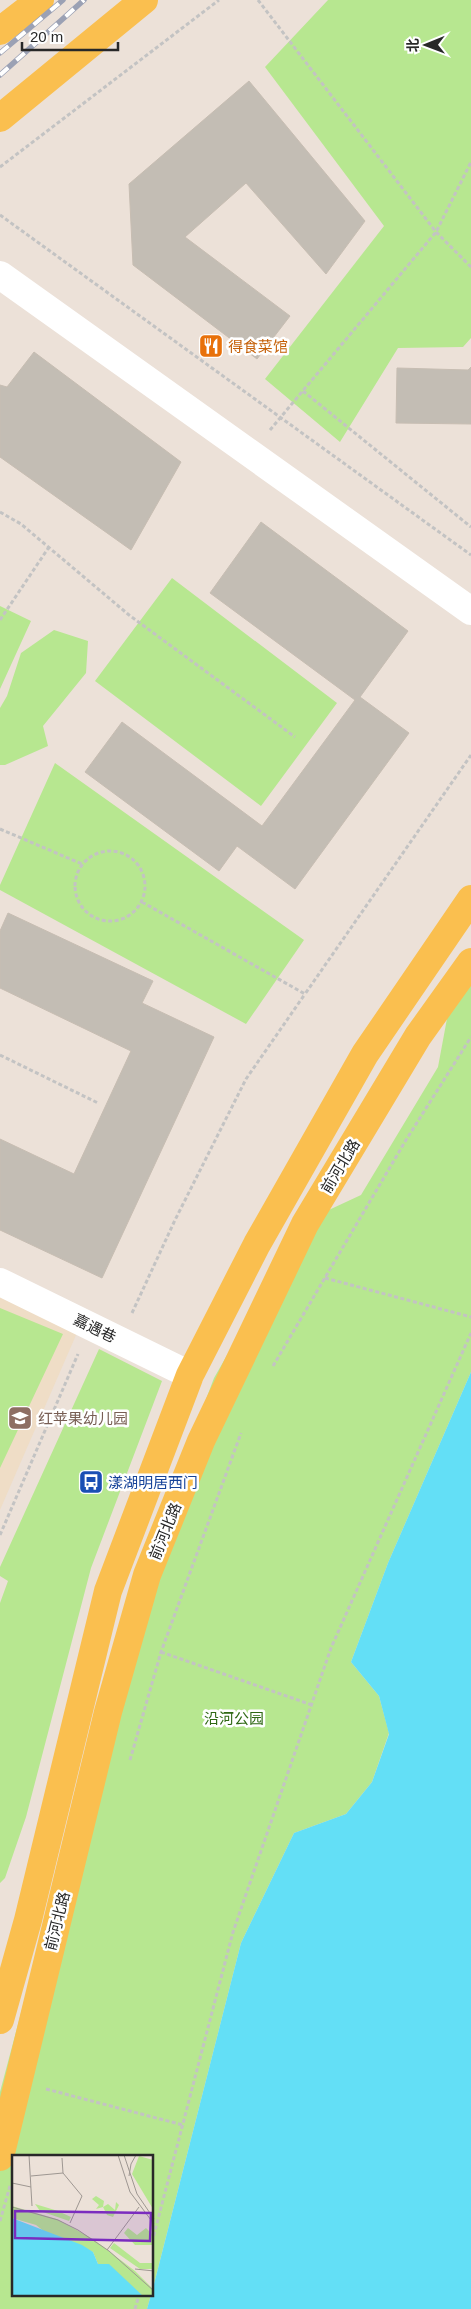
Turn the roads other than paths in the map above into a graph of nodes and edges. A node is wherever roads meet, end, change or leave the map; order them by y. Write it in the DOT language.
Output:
graph roads {
  1 [pos="40,0"];
  2 [pos="144,0"];
  3 [pos="0,31"];
  4 [pos="0,118"];
  5 [pos="0,275"];
  6 [pos="471,611"];
  7 [pos="471,899"];
  8 [pos="471,962"];
  9 [pos="0,1282"];
  10 [pos="190,1375"];
  11 [pos="28,1920"];
  12 [pos="0,1956"];
  13 [pos="41,1990"];
  14 [pos="1,2011"];
  15 [pos="6,2169"];
  1 -- 3 [label="main road"];
  2 -- 4 [label="main road"];
  5 -- 6 [label="street"];
  7 -- 10 [label="main road, 前河北路"];
  8 -- 13 [label="main road, 前河北路"];
  9 -- 10 [label="street, 嘉遇巷"];
  10 -- 11 [label="main road, 前河北路"];
  11 -- 12 [label="main road"];
  11 -- 14 [label="main road, 前河北路"];
  13 -- 14 [label="main road"];
  13 -- 15 [label="main road, 前河北路"];
}
